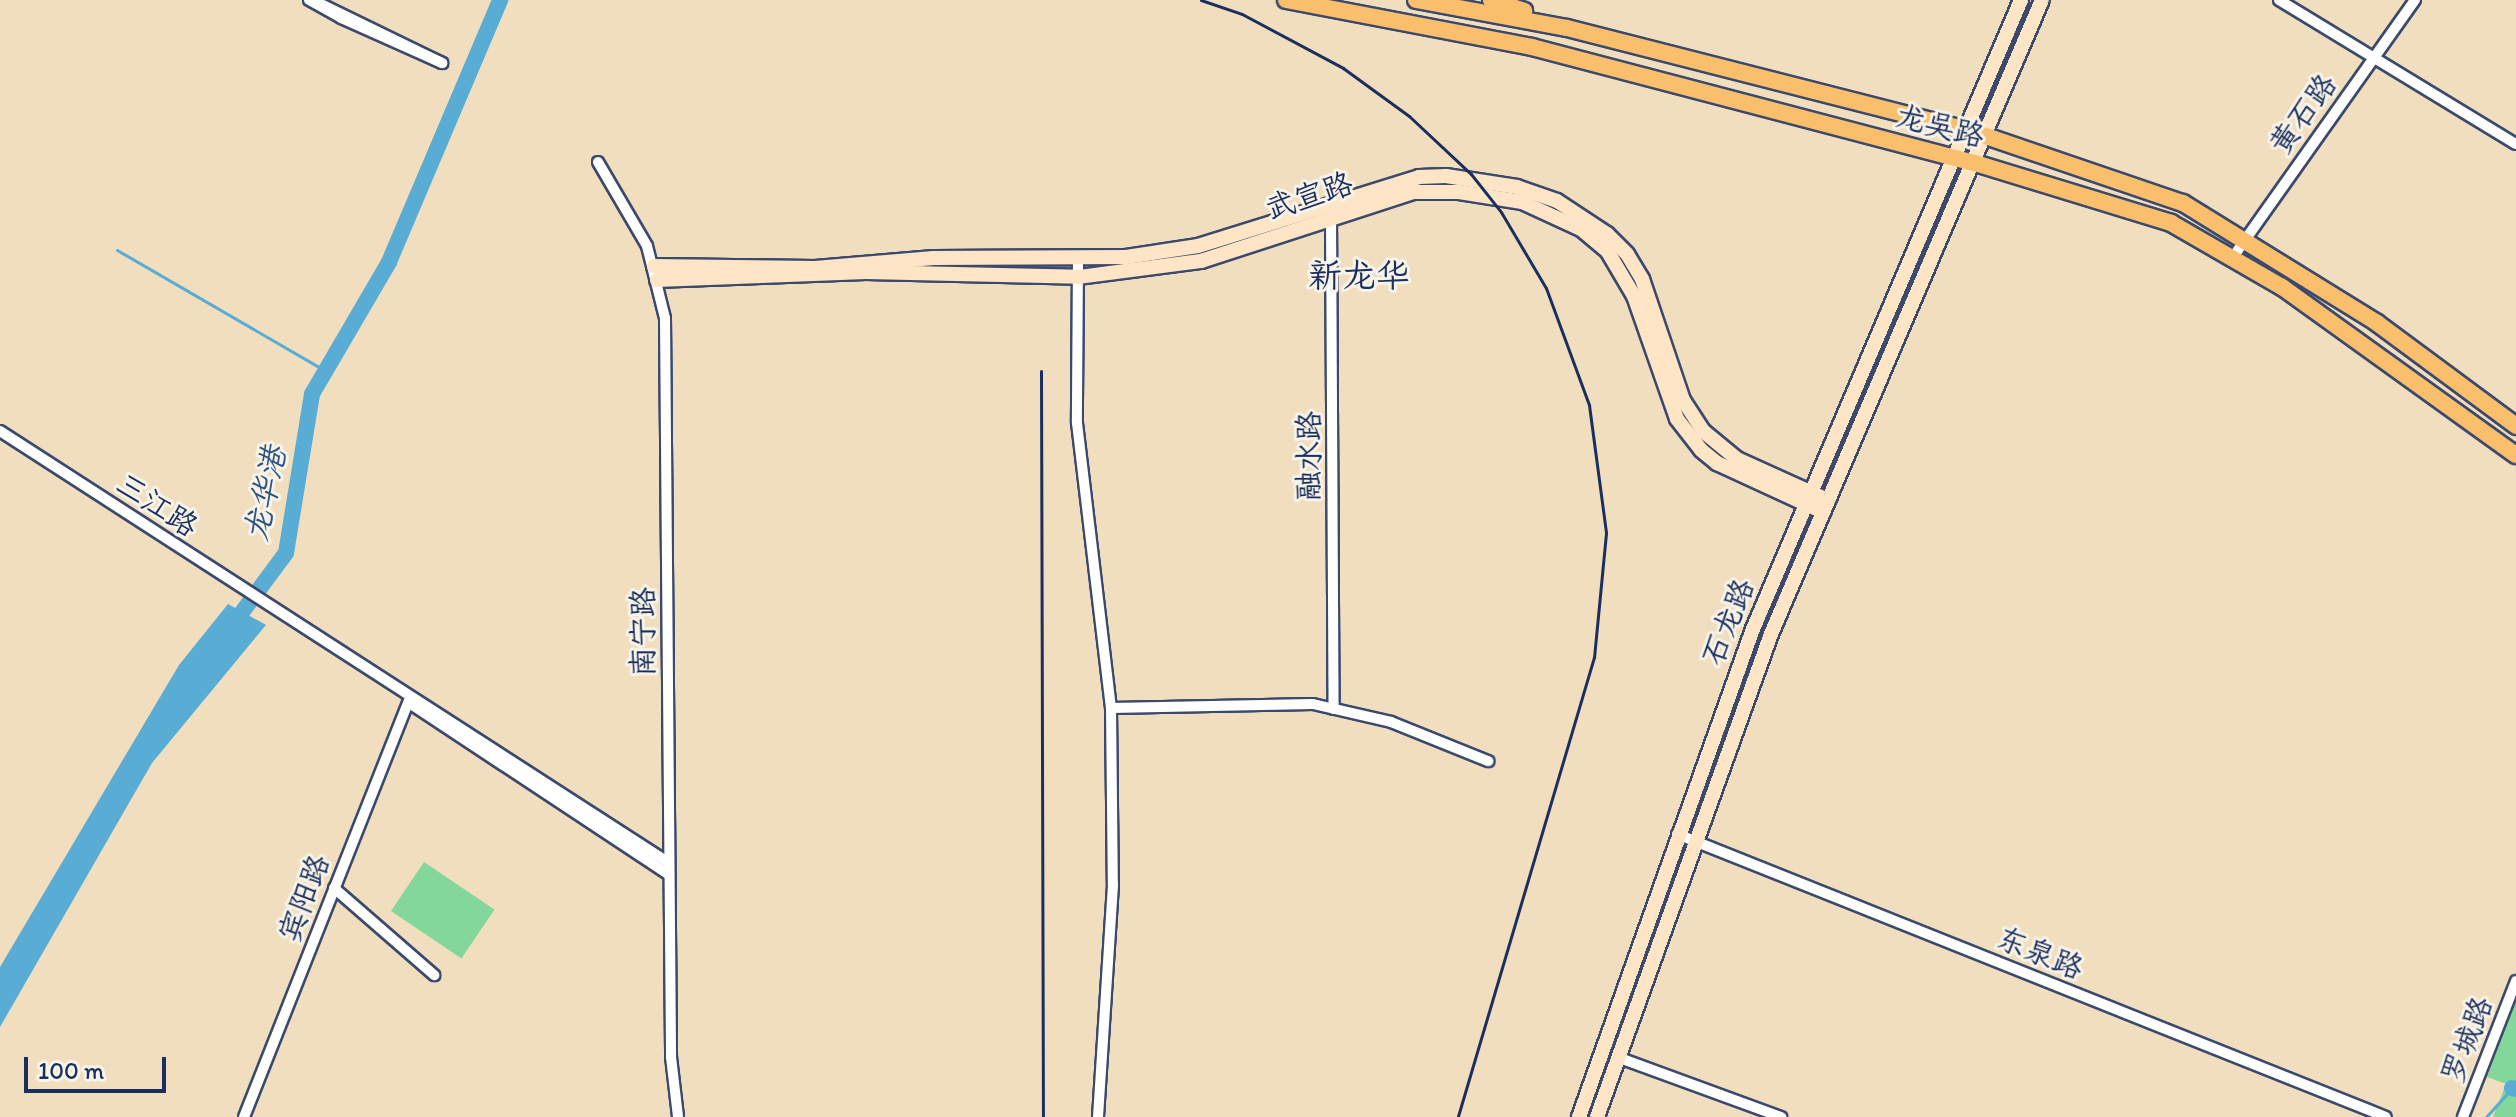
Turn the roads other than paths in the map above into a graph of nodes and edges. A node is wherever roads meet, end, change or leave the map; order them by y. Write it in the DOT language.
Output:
graph roads {
  1 [pos="311,0"];
  2 [pos="1286,0"];
  3 [pos="1416,0"];
  4 [pos="1491,0"];
  5 [pos="2021,0"];
  6 [pos="2042,0"];
  7 [pos="2279,0"];
  8 [pos="2415,0"];
  9 [pos="1567,28"];
  10 [pos="2373,58"];
  11 [pos="1968,130"];
  12 [pos="1987,135"];
  13 [pos="2516,144"];
  14 [pos="1956,159"];
  15 [pos="598,162"];
  16 [pos="1975,163"];
  17 [pos="1330,209"];
  18 [pos="2245,237"];
  19 [pos="2233,257"];
  20 [pos="1078,260"];
  21 [pos="655,273"];
  22 [pos="1079,277"];
  23 [pos="2516,426"];
  24 [pos="0,431"];
  25 [pos="2516,455"];
  26 [pos="1808,500"];
  27 [pos="1825,506"];
  28 [pos="410,697"];
  29 [pos="1111,708"];
  30 [pos="1334,709"];
  31 [pos="1488,761"];
  32 [pos="1677,834"];
  33 [pos="1695,841"];
  34 [pos="669,863"];
  35 [pos="669,875"];
  36 [pos="334,888"];
  37 [pos="434,975"];
  38 [pos="2516,981"];
  39 [pos="1617,1057"];
  40 [pos="244,1117"];
  41 [pos="678,1117"];
  42 [pos="1098,1117"];
  43 [pos="1579,1117"];
  44 [pos="1597,1117"];
  45 [pos="1781,1117"];
  46 [pos="2386,1117"];
  47 [pos="2463,1117"];
  1 -- 1 [label="street"];
  2 -- 14 [label="main road, 龙吴路"];
  3 -- 9 [label="main road, 龙吴路"];
  4 -- 9 [label="main road"];
  5 -- 11 [label="main road, 石龙路"];
  6 -- 12 [label="main road, 石龙路"];
  7 -- 10 [label="street"];
  8 -- 10 [label="street, 黄石路"];
  9 -- 11 [label="main road, 龙吴路"];
  10 -- 13 [label="street"];
  10 -- 18 [label="street, 黄石路"];
  11 -- 12 [label="main road, 龙吴路"];
  11 -- 14 [label="main road, 石龙路"];
  12 -- 16 [label="main road, 石龙路"];
  12 -- 18 [label="main road, 龙吴路"];
  14 -- 16 [label="main road, 龙吴路"];
  14 -- 26 [label="main road, 石龙路"];
  15 -- 21 [label="street, 南宁路"];
  16 -- 19 [label="main road, 龙吴路"];
  16 -- 27 [label="main road, 石龙路"];
  17 -- 20 [label="main road"];
  17 -- 22 [label="main road, 武宣路"];
  17 -- 26 [label="main road"];
  17 -- 30 [label="street, 融水路"];
  18 -- 19 [label="street, 黄石路"];
  18 -- 23 [label="main road, 龙吴路"];
  19 -- 25 [label="main road, 龙吴路"];
  20 -- 21 [label="main road"];
  20 -- 22 [label="street"];
  21 -- 22 [label="main road, 武宣路"];
  21 -- 34 [label="street, 南宁路"];
  22 -- 29 [label="street"];
  24 -- 28 [label="street, 三江路"];
  26 -- 27 [label="main road"];
  26 -- 32 [label="main road, 石龙路"];
  27 -- 33 [label="main road, 石龙路"];
  28 -- 34 [label="street, 三江路"];
  28 -- 35 [label="street, 三江路"];
  28 -- 36 [label="street, 宾阳路"];
  29 -- 30 [label="street"];
  29 -- 42 [label="street"];
  30 -- 31 [label="street"];
  32 -- 33 [label="street, 东泉路"];
  32 -- 43 [label="main road, 石龙路"];
  33 -- 39 [label="main road, 石龙路"];
  33 -- 46 [label="street, 东泉路"];
  34 -- 35 [label="street, 南宁路"];
  35 -- 41 [label="street, 南宁路"];
  36 -- 37 [label="street"];
  36 -- 40 [label="street, 宾阳路"];
  38 -- 47 [label="street, 罗城路"];
  39 -- 44 [label="main road, 石龙路"];
  39 -- 45 [label="street"];
}
